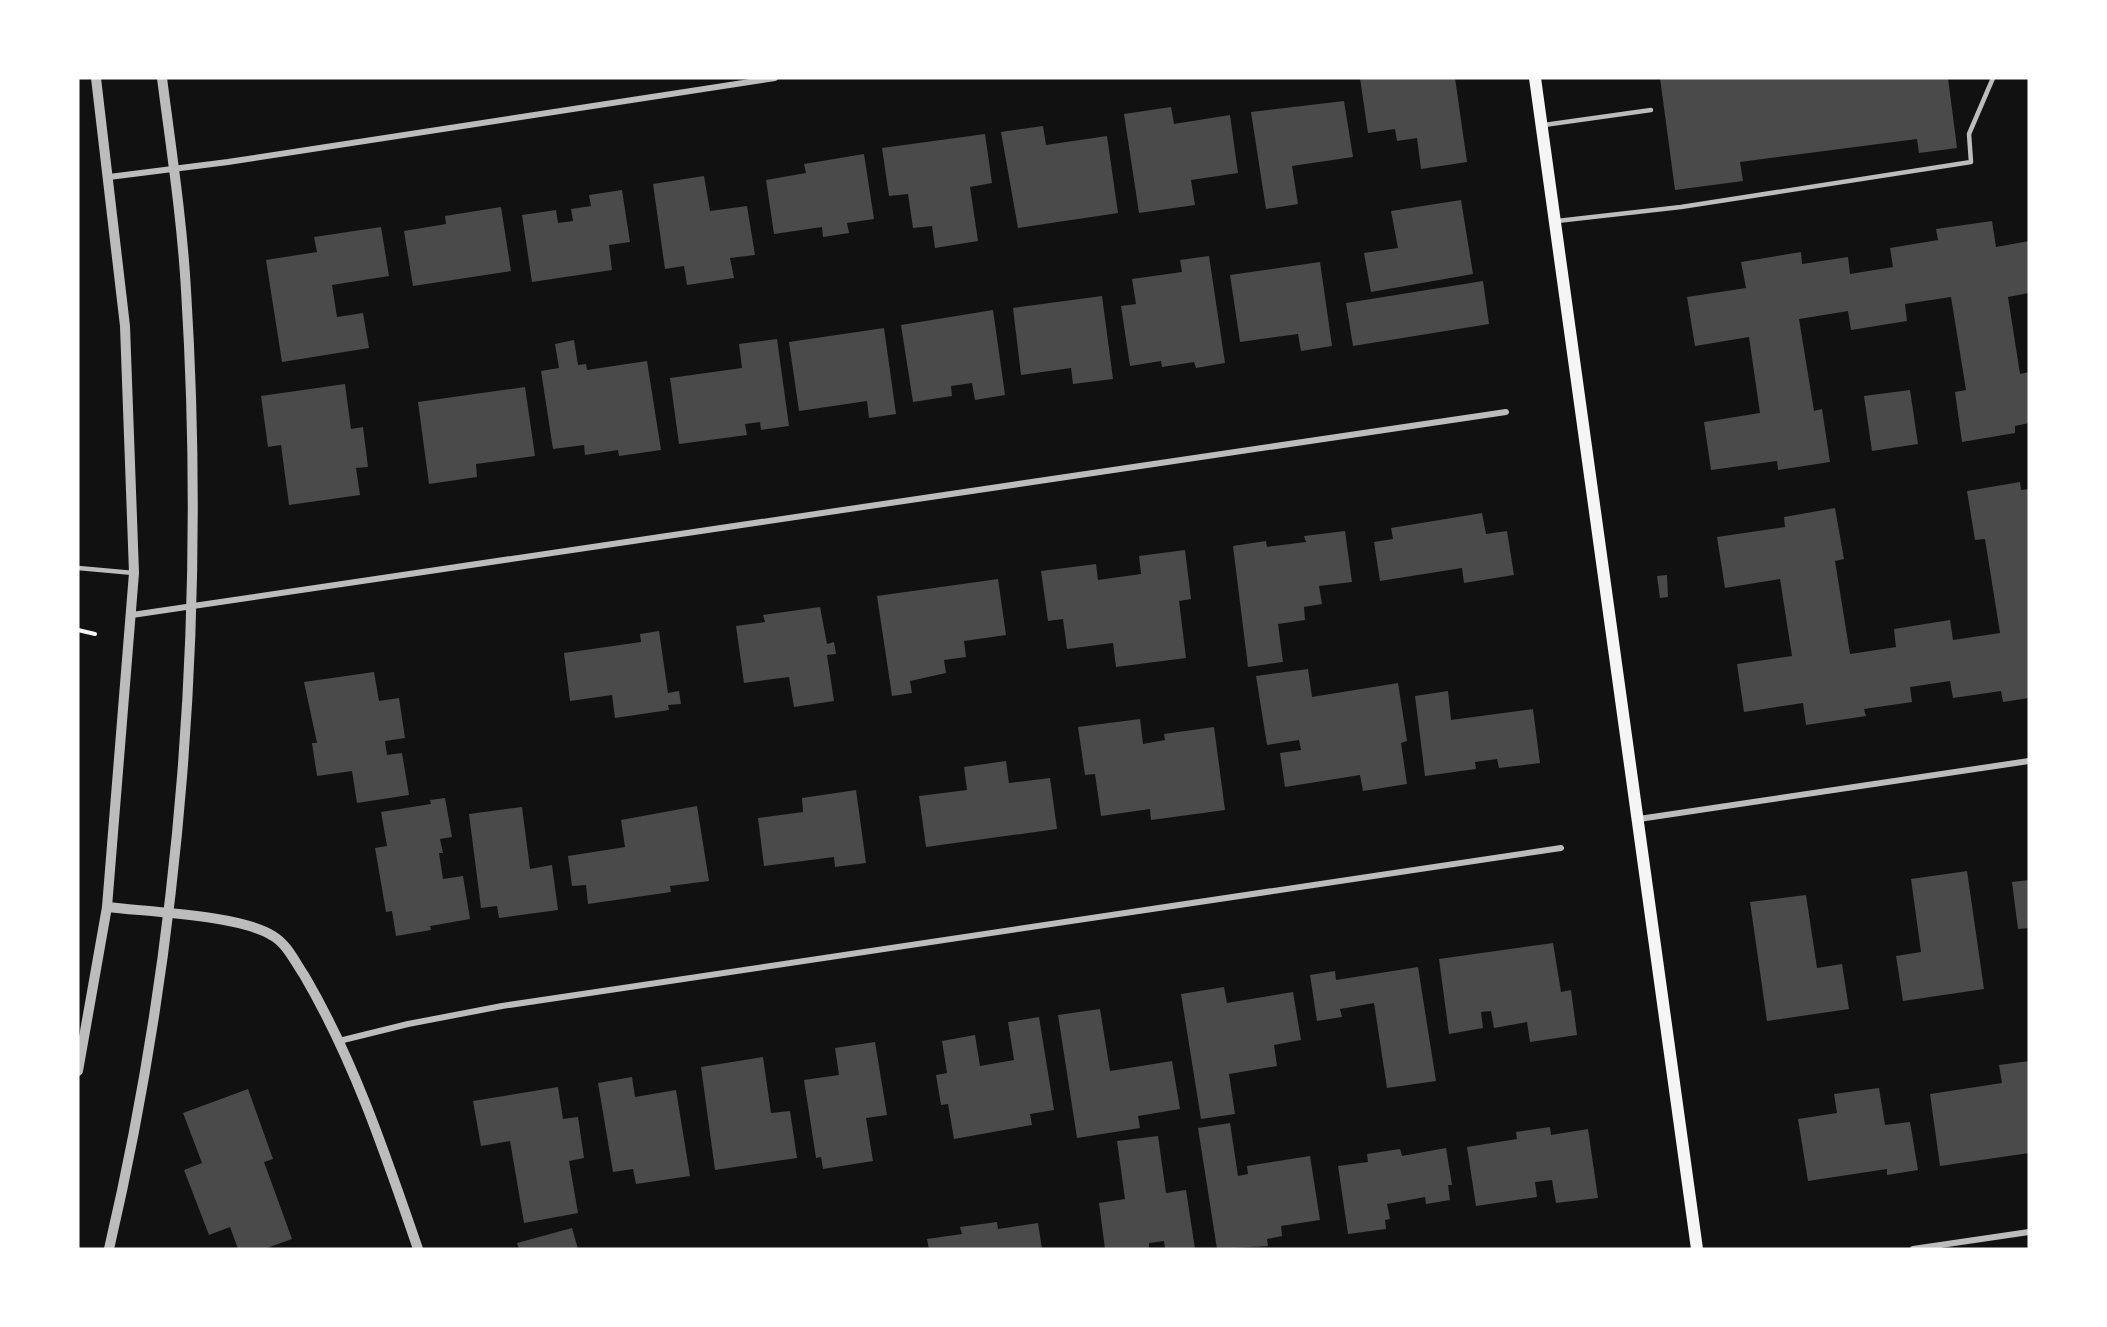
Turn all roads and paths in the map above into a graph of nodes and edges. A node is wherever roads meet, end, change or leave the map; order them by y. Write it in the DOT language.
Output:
graph roads {
  1 [pos="96,78"];
  2 [pos="162,78"];
  3 [pos="774,78"];
  4 [pos="1535,78"];
  5 [pos="1994,78"];
  6 [pos="1651,110"];
  7 [pos="1542,125"];
  8 [pos="173,169"];
  9 [pos="109,177"];
  10 [pos="1554,221"];
  11 [pos="1506,412"];
  12 [pos="78,568"];
  13 [pos="134,573"];
  14 [pos="192,608"];
  15 [pos="132,615"];
  16 [pos="78,630"];
  17 [pos="95,634"];
  18 [pos="2029,761"];
  19 [pos="1639,819"];
  20 [pos="1561,848"];
  21 [pos="108,907"];
  22 [pos="168,914"];
  23 [pos="339,1041"];
  24 [pos="78,1071"];
  25 [pos="2029,1232"];
  26 [pos="110,1249"];
  27 [pos="418,1249"];
  28 [pos="1697,1249"];
  29 [pos="1913,1249"];
  1 -- 9 [label="street"];
  2 -- 8 [label="street"];
  3 -- 8 [label="street"];
  4 -- 7 [label="main road"];
  5 -- 10 [label="lane"];
  6 -- 7 [label="lane"];
  7 -- 10 [label="main road"];
  8 -- 9 [label="street"];
  8 -- 14 [label="street"];
  9 -- 13 [label="street"];
  10 -- 19 [label="main road"];
  11 -- 14 [label="street"];
  12 -- 13 [label="lane"];
  13 -- 15 [label="street"];
  14 -- 15 [label="street"];
  14 -- 22 [label="street"];
  15 -- 21 [label="street"];
  16 -- 17 [label="path"];
  18 -- 19 [label="street"];
  19 -- 28 [label="main road"];
  20 -- 23 [label="street"];
  21 -- 22 [label="street"];
  21 -- 24 [label="street"];
  22 -- 23 [label="street"];
  22 -- 26 [label="street"];
  23 -- 27 [label="street"];
  25 -- 29 [label="street"];
}
